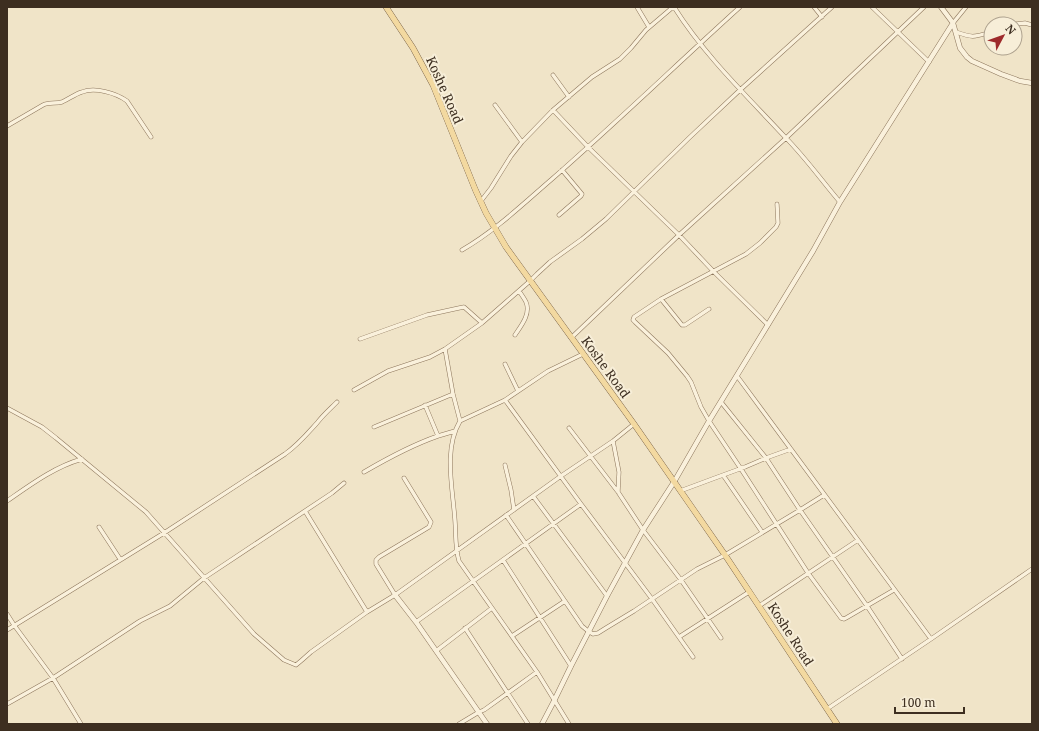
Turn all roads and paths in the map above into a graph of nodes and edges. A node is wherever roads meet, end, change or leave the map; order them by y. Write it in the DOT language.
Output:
graph roads {
  1 [pos="386,7"];
  2 [pos="637,7"];
  3 [pos="674,7"];
  4 [pos="740,7"];
  5 [pos="814,7"];
  6 [pos="832,7"];
  7 [pos="872,7"];
  8 [pos="924,7"];
  9 [pos="941,7"];
  10 [pos="966,7"];
  11 [pos="822,17"];
  12 [pos="953,23"];
  13 [pos="649,28"];
  14 [pos="898,32"];
  15 [pos="956,32"];
  16 [pos="983,34"];
  17 [pos="699,44"];
  18 [pos="929,62"];
  19 [pos="553,75"];
  20 [pos="1032,83"];
  21 [pos="740,90"];
  22 [pos="569,97"];
  23 [pos="495,106"];
  24 [pos="553,110"];
  25 [pos="7,126"];
  26 [pos="151,138"];
  27 [pos="786,138"];
  28 [pos="522,142"];
  29 [pos="588,147"];
  30 [pos="562,170"];
  31 [pos="634,192"];
  32 [pos="481,201"];
  33 [pos="840,202"];
  34 [pos="777,204"];
  35 [pos="559,215"];
  36 [pos="495,228"];
  37 [pos="679,235"];
  38 [pos="462,250"];
  39 [pos="714,272"];
  40 [pos="530,281"];
  41 [pos="519,291"];
  42 [pos="661,299"];
  43 [pos="709,309"];
  44 [pos="482,323"];
  45 [pos="768,325"];
  46 [pos="515,335"];
  47 [pos="571,338"];
  48 [pos="360,340"];
  49 [pos="445,349"];
  50 [pos="583,354"];
  51 [pos="505,364"];
  52 [pos="737,376"];
  53 [pos="354,390"];
  54 [pos="518,391"];
  55 [pos="453,394"];
  56 [pos="505,400"];
  57 [pos="337,402"];
  58 [pos="721,402"];
  59 [pos="425,406"];
  60 [pos="7,408"];
  61 [pos="460,421"];
  62 [pos="709,421"];
  63 [pos="634,424"];
  64 [pos="374,427"];
  65 [pos="570,428"];
  66 [pos="455,431"];
  67 [pos="438,436"];
  68 [pos="613,441"];
  69 [pos="791,449"];
  70 [pos="590,456"];
  71 [pos="766,458"];
  72 [pos="82,459"];
  73 [pos="505,465"];
  74 [pos="741,469"];
  75 [pos="364,472"];
  76 [pos="723,475"];
  77 [pos="561,476"];
  78 [pos="404,478"];
  79 [pos="344,482"];
  80 [pos="674,482"];
  81 [pos="618,492"];
  82 [pos="680,492"];
  83 [pos="16,495"];
  84 [pos="824,495"];
  85 [pos="533,496"];
  86 [pos="7,497"];
  87 [pos="7,501"];
  88 [pos="581,504"];
  89 [pos="514,510"];
  90 [pos="800,510"];
  91 [pos="305,511"];
  92 [pos="506,515"];
  93 [pos="554,524"];
  94 [pos="777,524"];
  95 [pos="99,527"];
  96 [pos="643,530"];
  97 [pos="164,532"];
  98 [pos="762,532"];
  99 [pos="858,540"];
  100 [pos="526,543"];
  101 [pos="457,551"];
  102 [pos="725,555"];
  103 [pos="833,557"];
  104 [pos="120,560"];
  105 [pos="503,560"];
  106 [pos="625,563"];
  107 [pos="1032,569"];
  108 [pos="808,573"];
  109 [pos="204,578"];
  110 [pos="681,580"];
  111 [pos="473,581"];
  112 [pos="894,590"];
  113 [pos="749,592"];
  114 [pos="395,594"];
  115 [pos="607,596"];
  116 [pos="652,599"];
  117 [pos="565,601"];
  118 [pos="759,606"];
  119 [pos="867,606"];
  120 [pos="492,608"];
  121 [pos="367,612"];
  122 [pos="7,614"];
  123 [pos="539,618"];
  124 [pos="707,618"];
  125 [pos="416,622"];
  126 [pos="14,625"];
  127 [pos="465,628"];
  128 [pos="7,630"];
  129 [pos="588,631"];
  130 [pos="512,636"];
  131 [pos="679,636"];
  132 [pos="721,638"];
  133 [pos="931,639"];
  134 [pos="436,651"];
  135 [pos="693,657"];
  136 [pos="902,659"];
  137 [pos="571,666"];
  138 [pos="537,672"];
  139 [pos="53,678"];
  140 [pos="508,693"];
  141 [pos="554,701"];
  142 [pos="7,704"];
  143 [pos="827,709"];
  144 [pos="478,712"];
  145 [pos="81,724"];
  146 [pos="459,724"];
  147 [pos="487,724"];
  148 [pos="528,724"];
  149 [pos="542,724"];
  150 [pos="569,724"];
  151 [pos="838,724"];
  1 -- 32 [label="main road, Koshe Road"];
  2 -- 13 [label="street"];
  3 -- 13 [label="street"];
  3 -- 17 [label="street"];
  4 -- 17 [label="street"];
  5 -- 11 [label="street"];
  6 -- 11 [label="street"];
  7 -- 14 [label="street"];
  8 -- 14 [label="street"];
  9 -- 12 [label="street"];
  10 -- 12 [label="street"];
  11 -- 21 [label="street"];
  12 -- 15 [label="street"];
  12 -- 18 [label="street"];
  13 -- 22 [label="street"];
  14 -- 18 [label="street"];
  14 -- 27 [label="street"];
  15 -- 16 [label="street"];
  15 -- 20 [label="street"];
  17 -- 21 [label="street"];
  17 -- 29 [label="street"];
  18 -- 33 [label="street"];
  19 -- 22 [label="street"];
  21 -- 27 [label="street"];
  21 -- 31 [label="street"];
  22 -- 24 [label="street"];
  23 -- 28 [label="street"];
  24 -- 28 [label="street"];
  24 -- 29 [label="street"];
  25 -- 26 [label="street"];
  27 -- 33 [label="street"];
  27 -- 37 [label="street"];
  28 -- 32 [label="street"];
  29 -- 30 [label="street"];
  29 -- 31 [label="street"];
  30 -- 35 [label="street"];
  30 -- 36 [label="street"];
  31 -- 37 [label="street"];
  31 -- 40 [label="street"];
  32 -- 36 [label="main road, Koshe Road"];
  33 -- 45 [label="street"];
  34 -- 39 [label="street"];
  36 -- 38 [label="street"];
  36 -- 40 [label="main road, Koshe Road"];
  37 -- 39 [label="street"];
  37 -- 47 [label="street"];
  39 -- 42 [label="street"];
  39 -- 45 [label="street"];
  40 -- 41 [label="street"];
  40 -- 47 [label="main road, Koshe Road"];
  41 -- 44 [label="street"];
  41 -- 46 [label="street"];
  42 -- 43 [label="street"];
  42 -- 62 [label="street"];
  44 -- 48 [label="street"];
  44 -- 49 [label="street"];
  45 -- 52 [label="street"];
  47 -- 50 [label="main road, Koshe Road"];
  49 -- 53 [label="street"];
  49 -- 55 [label="street"];
  50 -- 54 [label="street"];
  50 -- 63 [label="main road, Koshe Road"];
  51 -- 54 [label="street"];
  52 -- 58 [label="street"];
  52 -- 69 [label="street"];
  54 -- 56 [label="street"];
  55 -- 59 [label="street"];
  55 -- 61 [label="street"];
  56 -- 61 [label="street"];
  56 -- 77 [label="street"];
  57 -- 97 [label="street"];
  58 -- 62 [label="street"];
  58 -- 71 [label="street"];
  59 -- 64 [label="street"];
  59 -- 67 [label="street"];
  60 -- 72 [label="street"];
  61 -- 66 [label="street"];
  62 -- 74 [label="street"];
  62 -- 80 [label="street"];
  63 -- 68 [label="street"];
  63 -- 80 [label="main road, Koshe Road"];
  65 -- 70 [label="street"];
  66 -- 67 [label="street"];
  66 -- 101 [label="street"];
  67 -- 75 [label="street"];
  68 -- 70 [label="street"];
  68 -- 81 [label="street"];
  69 -- 71 [label="street"];
  69 -- 84 [label="street"];
  70 -- 77 [label="street"];
  70 -- 81 [label="street"];
  71 -- 74 [label="street"];
  71 -- 90 [label="street"];
  72 -- 83 [label="street"];
  72 -- 97 [label="street"];
  73 -- 89 [label="street"];
  74 -- 76 [label="street"];
  74 -- 94 [label="street"];
  76 -- 82 [label="street"];
  76 -- 98 [label="street"];
  77 -- 85 [label="street"];
  77 -- 88 [label="street"];
  78 -- 114 [label="street"];
  79 -- 91 [label="street"];
  80 -- 82 [label="main road, Koshe Road"];
  80 -- 96 [label="street"];
  81 -- 96 [label="street"];
  82 -- 102 [label="main road, Koshe Road"];
  83 -- 86 [label="street"];
  83 -- 87 [label="street"];
  84 -- 90 [label="street"];
  84 -- 99 [label="street"];
  85 -- 89 [label="street"];
  85 -- 93 [label="street"];
  88 -- 93 [label="street"];
  88 -- 106 [label="street"];
  89 -- 92 [label="street"];
  90 -- 94 [label="street"];
  90 -- 103 [label="street"];
  91 -- 109 [label="street"];
  91 -- 121 [label="street"];
  92 -- 100 [label="street"];
  92 -- 101 [label="street"];
  93 -- 100 [label="street"];
  93 -- 115 [label="street"];
  94 -- 98 [label="street"];
  94 -- 108 [label="street"];
  95 -- 104 [label="street"];
  96 -- 106 [label="street"];
  96 -- 110 [label="street"];
  97 -- 104 [label="street"];
  97 -- 109 [label="street"];
  98 -- 102 [label="street"];
  99 -- 103 [label="street"];
  99 -- 112 [label="street"];
  100 -- 105 [label="street"];
  100 -- 117 [label="street"];
  101 -- 111 [label="street"];
  101 -- 114 [label="street"];
  102 -- 110 [label="street"];
  102 -- 113 [label="main road, Koshe Road"];
  103 -- 108 [label="street"];
  103 -- 119 [label="street"];
  104 -- 126 [label="street"];
  105 -- 111 [label="street"];
  105 -- 123 [label="street"];
  106 -- 115 [label="street"];
  106 -- 116 [label="street"];
  107 -- 133 [label="street"];
  108 -- 118 [label="street"];
  108 -- 119 [label="street"];
  109 -- 121 [label="street"];
  109 -- 139 [label="street"];
  110 -- 116 [label="street"];
  110 -- 124 [label="street"];
  111 -- 120 [label="street"];
  111 -- 125 [label="street"];
  112 -- 119 [label="street"];
  112 -- 133 [label="street"];
  113 -- 118 [label="main road, Koshe Road"];
  113 -- 124 [label="street"];
  114 -- 121 [label="street"];
  114 -- 125 [label="street"];
  115 -- 129 [label="street"];
  116 -- 129 [label="street"];
  116 -- 131 [label="street"];
  117 -- 123 [label="street"];
  117 -- 129 [label="street"];
  118 -- 143 [label="main road, Koshe Road"];
  119 -- 136 [label="street"];
  120 -- 127 [label="street"];
  120 -- 130 [label="street"];
  122 -- 126 [label="street"];
  123 -- 130 [label="street"];
  123 -- 137 [label="street"];
  124 -- 131 [label="street"];
  124 -- 132 [label="street"];
  125 -- 134 [label="street"];
  126 -- 128 [label="street"];
  126 -- 139 [label="street"];
  127 -- 134 [label="street"];
  127 -- 140 [label="street"];
  129 -- 137 [label="street"];
  130 -- 138 [label="street"];
  131 -- 135 [label="street"];
  133 -- 136 [label="street"];
  134 -- 144 [label="street"];
  136 -- 143 [label="street"];
  137 -- 141 [label="street"];
  138 -- 140 [label="street"];
  138 -- 141 [label="street"];
  139 -- 142 [label="street"];
  139 -- 145 [label="street"];
  140 -- 144 [label="street"];
  140 -- 148 [label="street"];
  141 -- 149 [label="street"];
  141 -- 150 [label="street"];
  143 -- 151 [label="main road, Koshe Road"];
  144 -- 146 [label="street"];
  144 -- 147 [label="street"];
}
